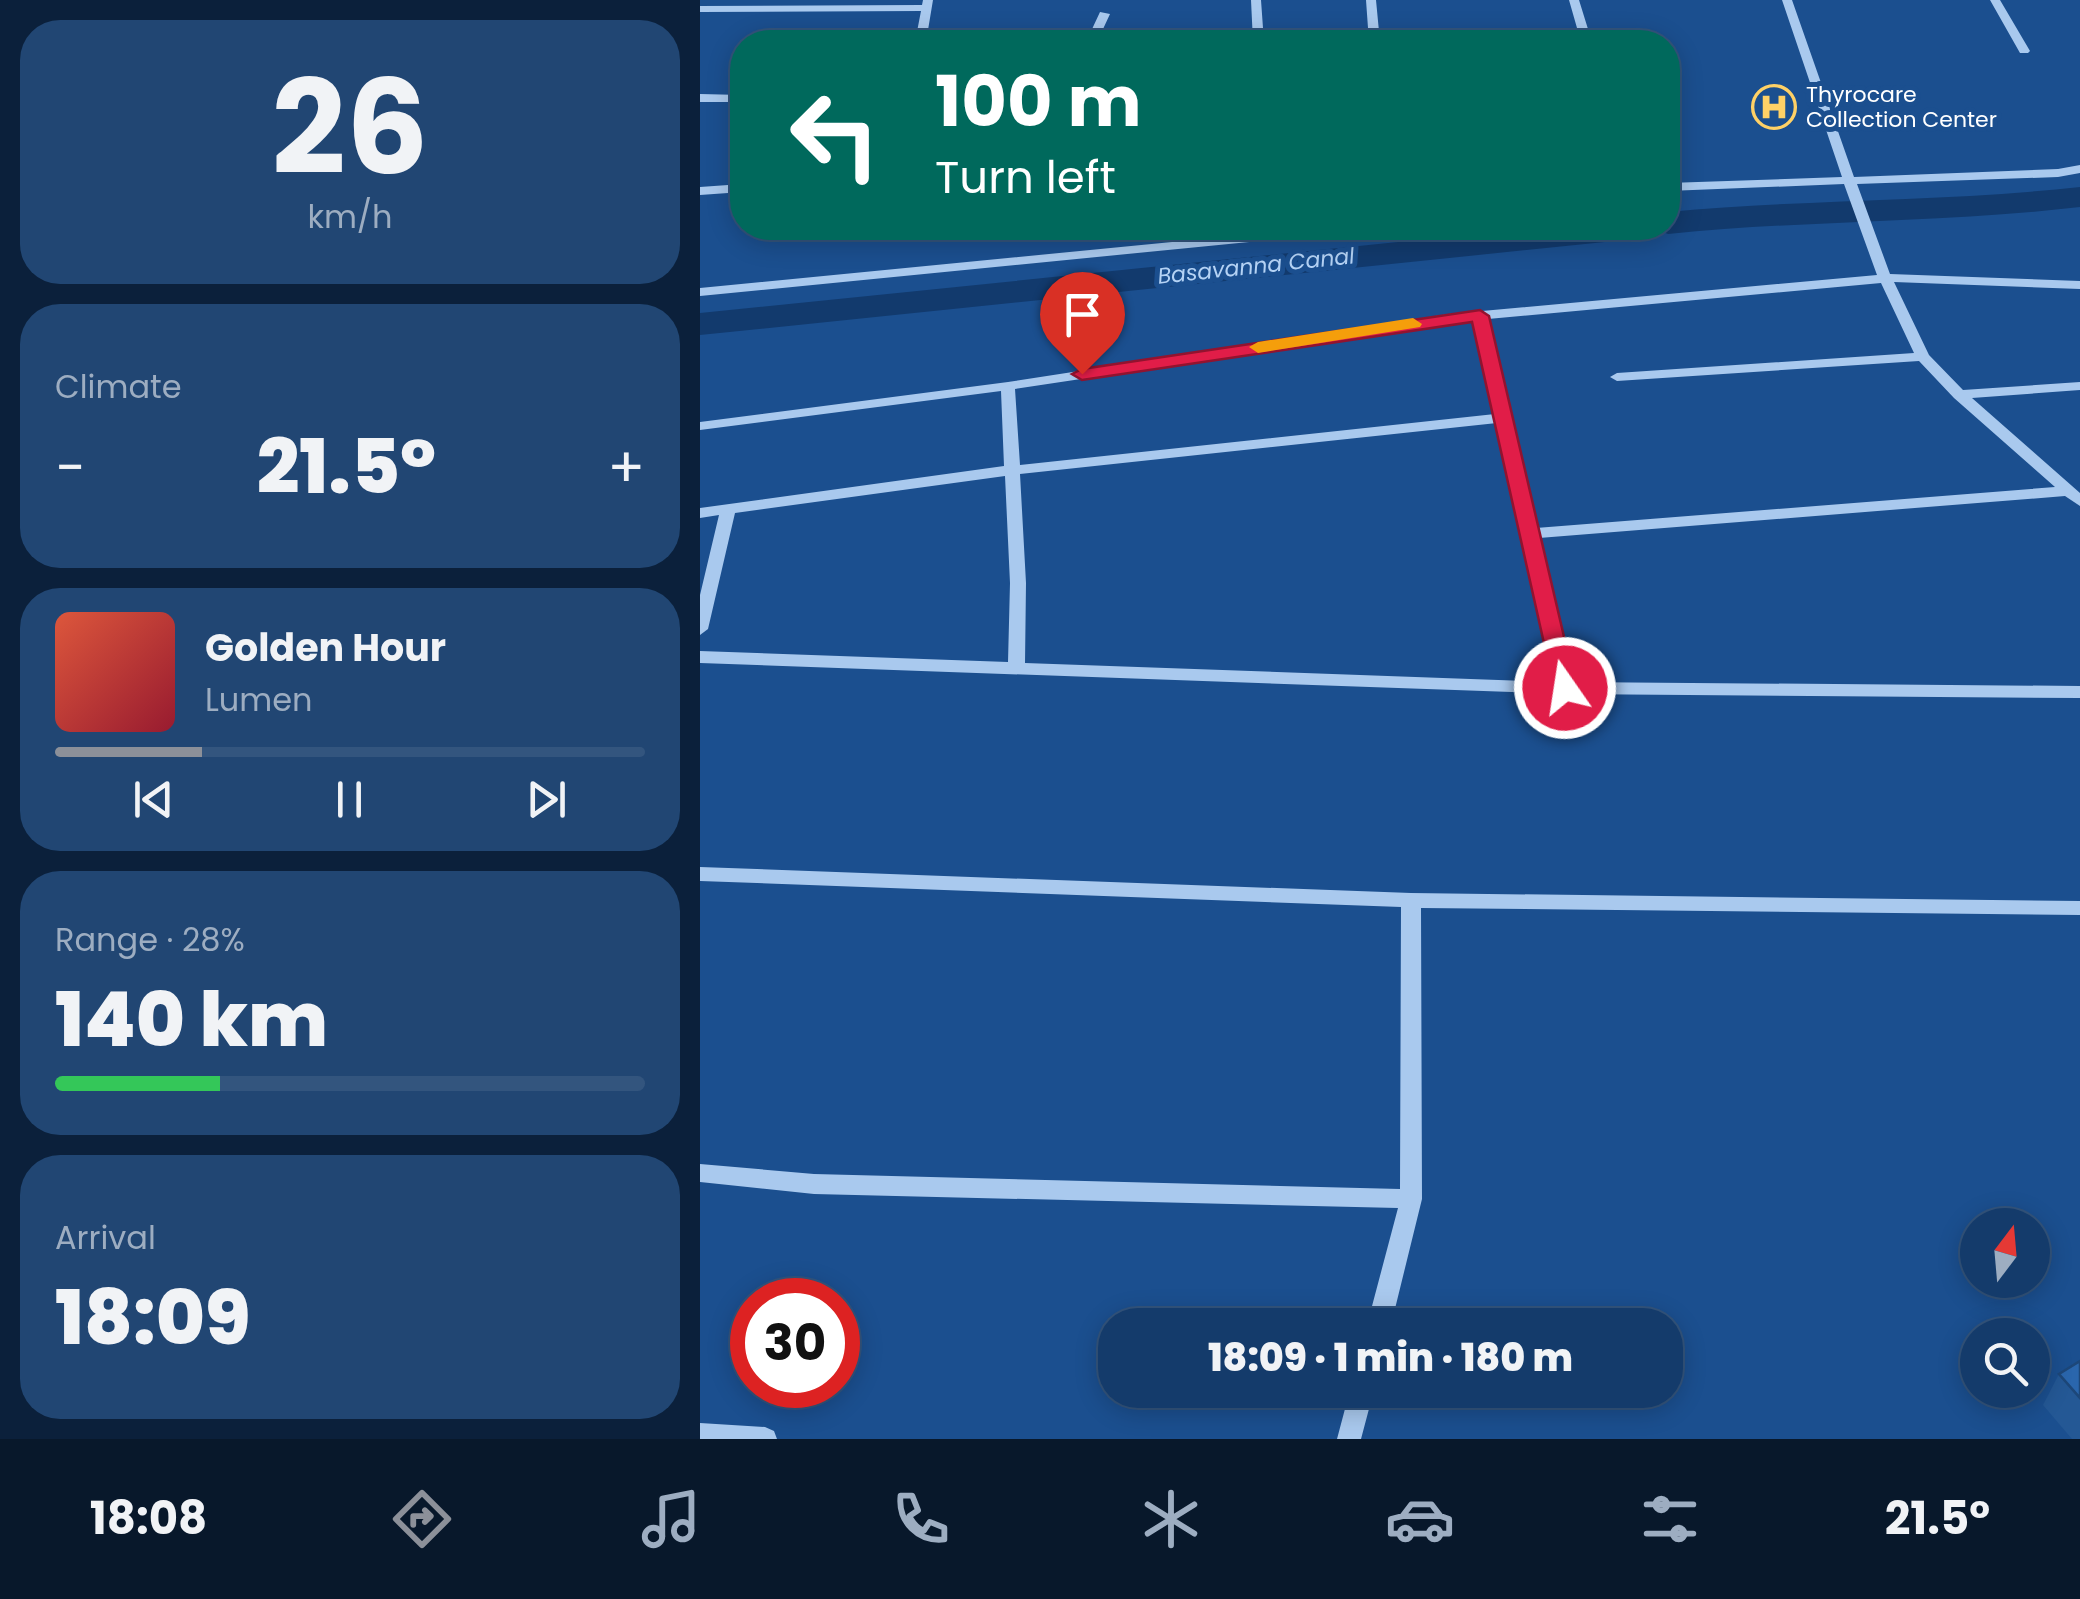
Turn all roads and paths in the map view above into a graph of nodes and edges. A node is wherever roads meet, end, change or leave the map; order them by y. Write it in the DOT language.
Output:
graph roads {
  1 [pos="1256,0"];
  2 [pos="1370,0"];
  3 [pos="1574,0"];
  4 [pos="1787,0"];
  5 [pos="1995,0"];
  6 [pos="927,4"];
  7 [pos="700,9"];
  8 [pos="1104,14"];
  9 [pos="923,30"];
  10 [pos="1097,30"];
  11 [pos="1258,30"];
  12 [pos="1374,30"];
  13 [pos="1584,30"];
  14 [pos="2024,51"];
  15 [pos="700,98"];
  16 [pos="730,99"];
  17 [pos="2080,169"];
  18 [pos="1849,180"];
  19 [pos="1680,187"];
  20 [pos="730,189"];
  21 [pos="700,191"];
  22 [pos="1158,240"];
  23 [pos="1888,278"];
  24 [pos="2080,285"];
  25 [pos="700,292"];
  26 [pos="1480,316"];
  27 [pos="1923,357"];
  28 [pos="1616,376"];
  29 [pos="1008,386"];
  30 [pos="2080,386"];
  31 [pos="1958,395"];
  32 [pos="1503,418"];
  33 [pos="700,426"];
  34 [pos="1012,470"];
  35 [pos="2074,496"];
  36 [pos="728,510"];
  37 [pos="700,513"];
  38 [pos="1529,534"];
  39 [pos="700,629"];
  40 [pos="700,657"];
  41 [pos="1016,670"];
  42 [pos="1565,688"];
  43 [pos="2080,692"];
  44 [pos="700,874"];
  45 [pos="1411,900"];
  46 [pos="2080,908"];
  47 [pos="700,1173"];
  48 [pos="1411,1199"];
  49 [pos="1382,1308"];
  50 [pos="1357,1408"];
  51 [pos="700,1435"];
  52 [pos="765,1439"];
  53 [pos="1349,1439"];
  1 -- 11 [label="street"];
  2 -- 12 [label="street"];
  3 -- 13 [label="street"];
  4 -- 18 [label="street"];
  5 -- 14 [label="street"];
  6 -- 7 [label="street"];
  6 -- 9 [label="street"];
  8 -- 10 [label="street"];
  15 -- 16 [label="street"];
  17 -- 18 [label="street"];
  18 -- 19 [label="street"];
  18 -- 23 [label="street"];
  20 -- 21 [label="street"];
  22 -- 25 [label="street"];
  23 -- 24 [label="street"];
  23 -- 26 [label="street"];
  23 -- 27 [label="street"];
  26 -- 29 [label="street"];
  26 -- 32 [label="street"];
  27 -- 28 [label="street"];
  27 -- 31 [label="street"];
  29 -- 33 [label="street"];
  29 -- 34 [label="street"];
  30 -- 31 [label="street"];
  31 -- 35 [label="street"];
  32 -- 34 [label="street"];
  32 -- 38 [label="street"];
  34 -- 36 [label="street"];
  34 -- 41 [label="street"];
  35 -- 38 [label="street"];
  36 -- 37 [label="street"];
  36 -- 39 [label="street"];
  38 -- 42 [label="street"];
  40 -- 41 [label="street"];
  41 -- 42 [label="street"];
  42 -- 43 [label="street"];
  44 -- 45 [label="street"];
  45 -- 46 [label="street"];
  45 -- 48 [label="street"];
  47 -- 48 [label="street"];
  48 -- 49 [label="street"];
  50 -- 53 [label="street"];
  51 -- 52 [label="street"];
}
